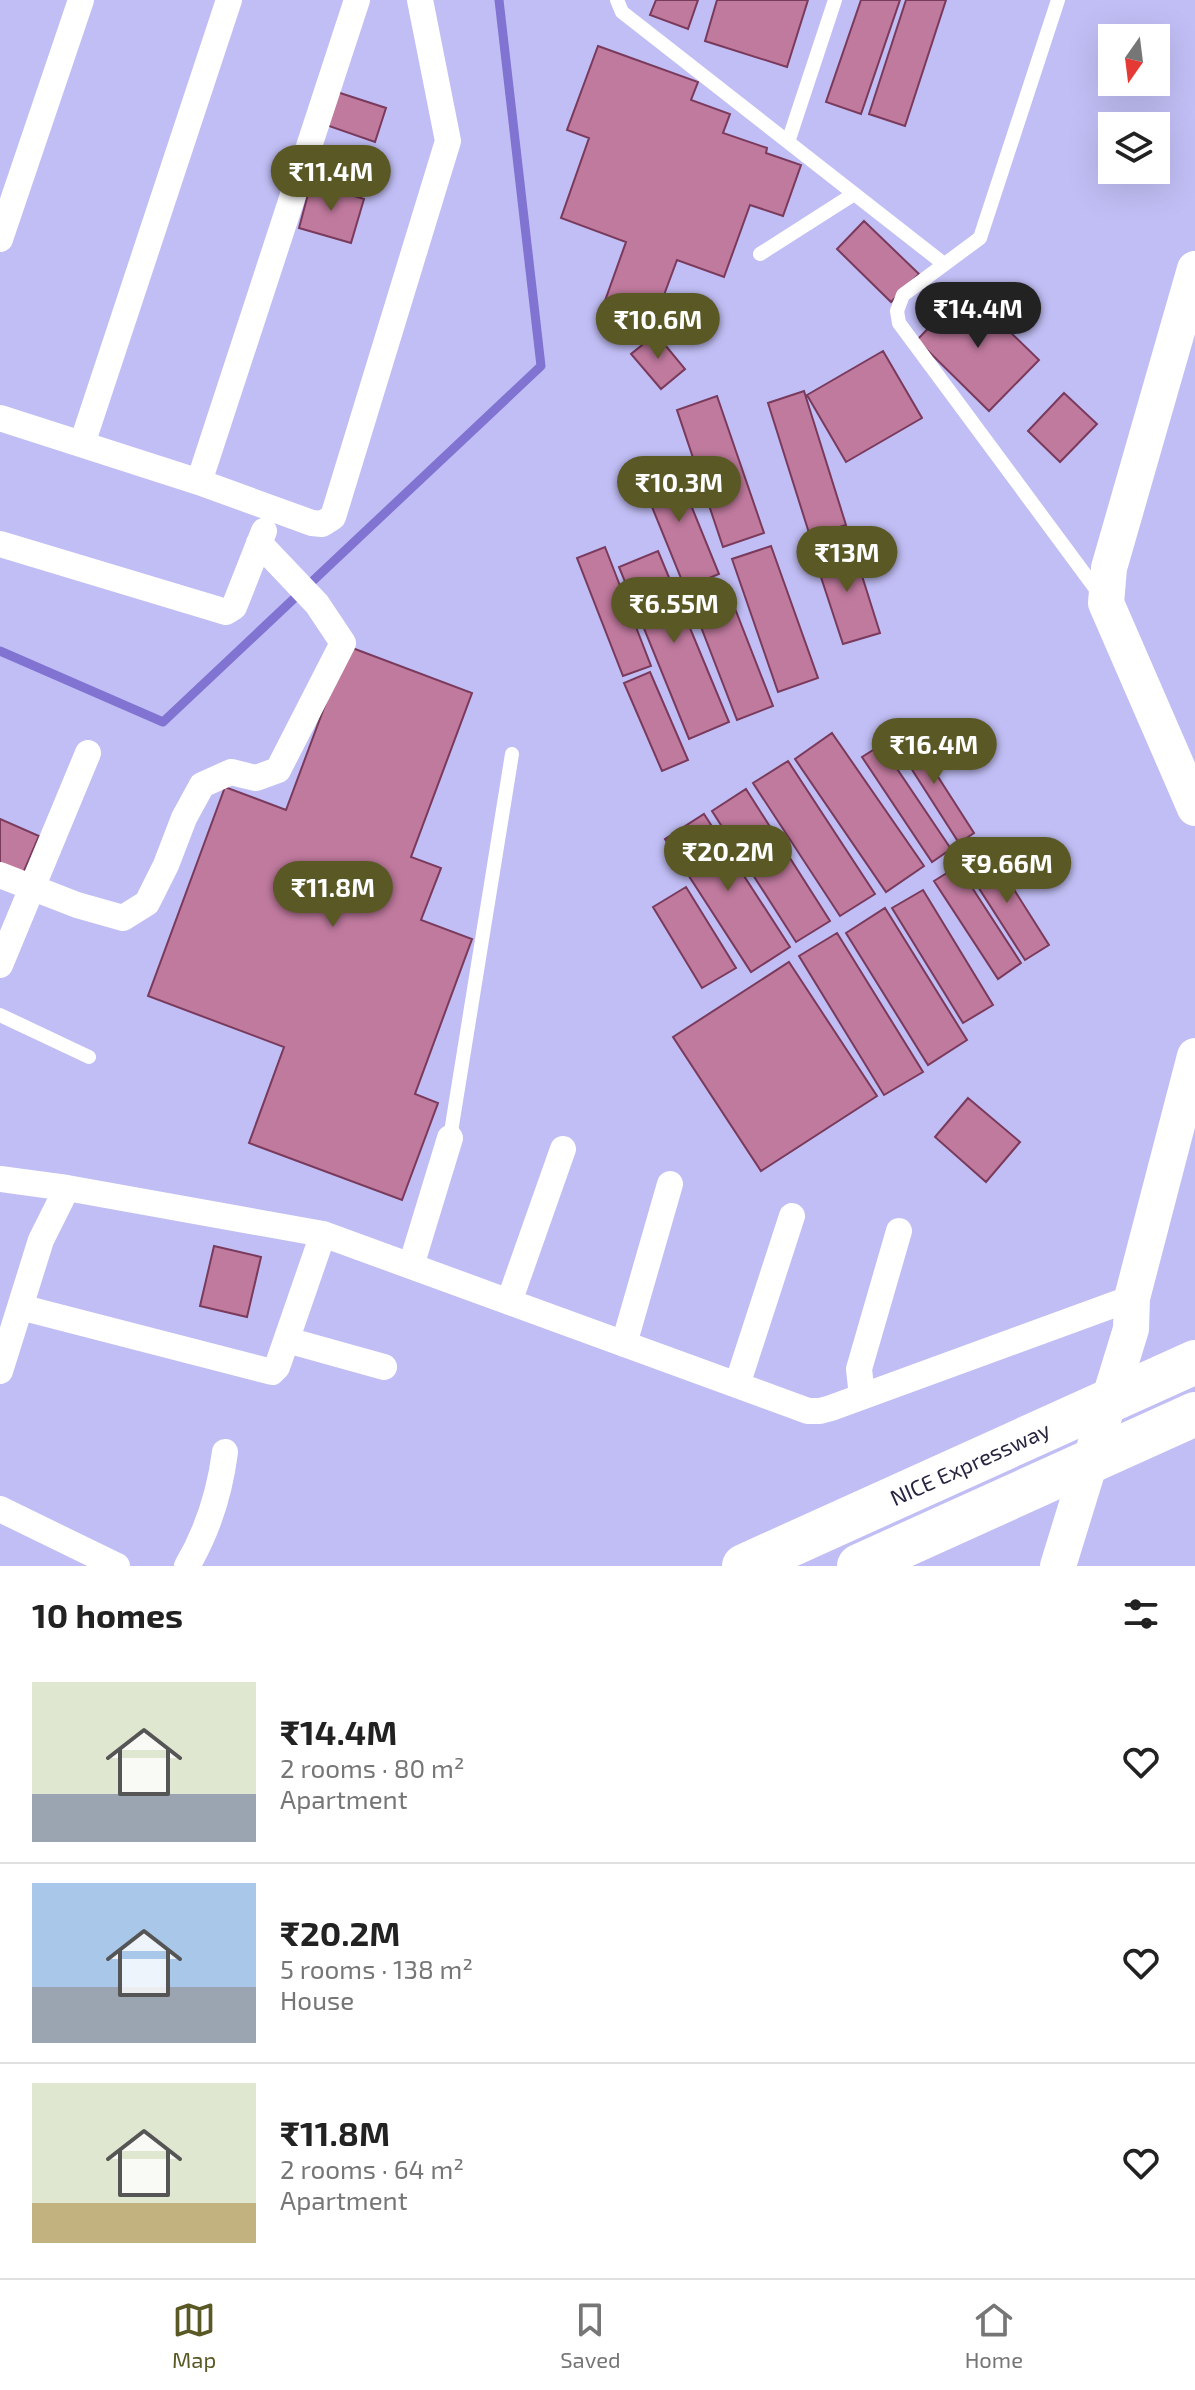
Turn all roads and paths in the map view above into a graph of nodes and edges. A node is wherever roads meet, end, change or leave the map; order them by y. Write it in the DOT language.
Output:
graph roads {
  1 [pos="81,0"];
  2 [pos="229,0"];
  3 [pos="357,0"];
  4 [pos="420,0"];
  5 [pos="617,0"];
  6 [pos="835,0"];
  7 [pos="1058,0"];
  8 [pos="788,142"];
  9 [pos="854,194"];
  10 [pos="0,239"];
  11 [pos="760,254"];
  12 [pos="944,264"];
  13 [pos="1195,269"];
  14 [pos="0,418"];
  15 [pos="82,444"];
  16 [pos="199,482"];
  17 [pos="272,509"];
  18 [pos="259,543"];
  19 [pos="0,544"];
  20 [pos="1106,603"];
  21 [pos="88,753"];
  22 [pos="512,754"];
  23 [pos="1195,808"];
  24 [pos="0,875"];
  25 [pos="33,887"];
  26 [pos="0,965"];
  27 [pos="0,1015"];
  28 [pos="1195,1056"];
  29 [pos="89,1057"];
  30 [pos="450,1138"];
  31 [pos="563,1149"];
  32 [pos="0,1179"];
  33 [pos="670,1184"];
  34 [pos="67,1188"];
  35 [pos="792,1216"];
  36 [pos="899,1231"];
  37 [pos="323,1234"];
  38 [pos="411,1266"];
  39 [pos="509,1302"];
  40 [pos="20,1307"];
  41 [pos="1132,1313"];
  42 [pos="287,1340"];
  43 [pos="624,1344"];
  44 [pos="1195,1362"];
  45 [pos="384,1367"];
  46 [pos="0,1371"];
  47 [pos="737,1385"];
  48 [pos="862,1396"];
  49 [pos="1195,1414"];
  50 [pos="225,1452"];
  51 [pos="0,1509"];
  52 [pos="117,1566"];
  53 [pos="187,1566"];
  54 [pos="744,1566"];
  55 [pos="859,1566"];
  56 [pos="1058,1566"];
  1 -- 10 [label="street"];
  2 -- 15 [label="street"];
  3 -- 16 [label="street"];
  4 -- 17 [label="street"];
  5 -- 8 [label="lane"];
  6 -- 8 [label="lane"];
  7 -- 12 [label="lane"];
  8 -- 9 [label="lane"];
  9 -- 11 [label="lane"];
  9 -- 12 [label="lane"];
  12 -- 20 [label="lane"];
  13 -- 20 [label="street"];
  14 -- 15 [label="street"];
  15 -- 16 [label="street"];
  16 -- 17 [label="street"];
  17 -- 18 [label="street"];
  18 -- 19 [label="street"];
  18 -- 25 [label="street"];
  20 -- 23 [label="street"];
  21 -- 25 [label="street"];
  22 -- 30 [label="lane"];
  24 -- 25 [label="street"];
  25 -- 26 [label="street"];
  27 -- 29 [label="lane"];
  28 -- 41 [label="street"];
  30 -- 38 [label="street"];
  31 -- 39 [label="street"];
  32 -- 34 [label="street"];
  33 -- 43 [label="street"];
  34 -- 37 [label="street"];
  34 -- 40 [label="street"];
  35 -- 47 [label="street"];
  36 -- 48 [label="street"];
  37 -- 38 [label="street"];
  37 -- 42 [label="street"];
  38 -- 39 [label="street"];
  39 -- 43 [label="street"];
  40 -- 42 [label="street"];
  40 -- 46 [label="street"];
  41 -- 48 [label="street"];
  41 -- 56 [label="street"];
  42 -- 45 [label="street"];
  43 -- 47 [label="street"];
  44 -- 54 [label="highway, NICE Expressway"];
  47 -- 48 [label="street"];
  49 -- 55 [label="highway"];
  50 -- 53 [label="street"];
  51 -- 52 [label="street"];
}
